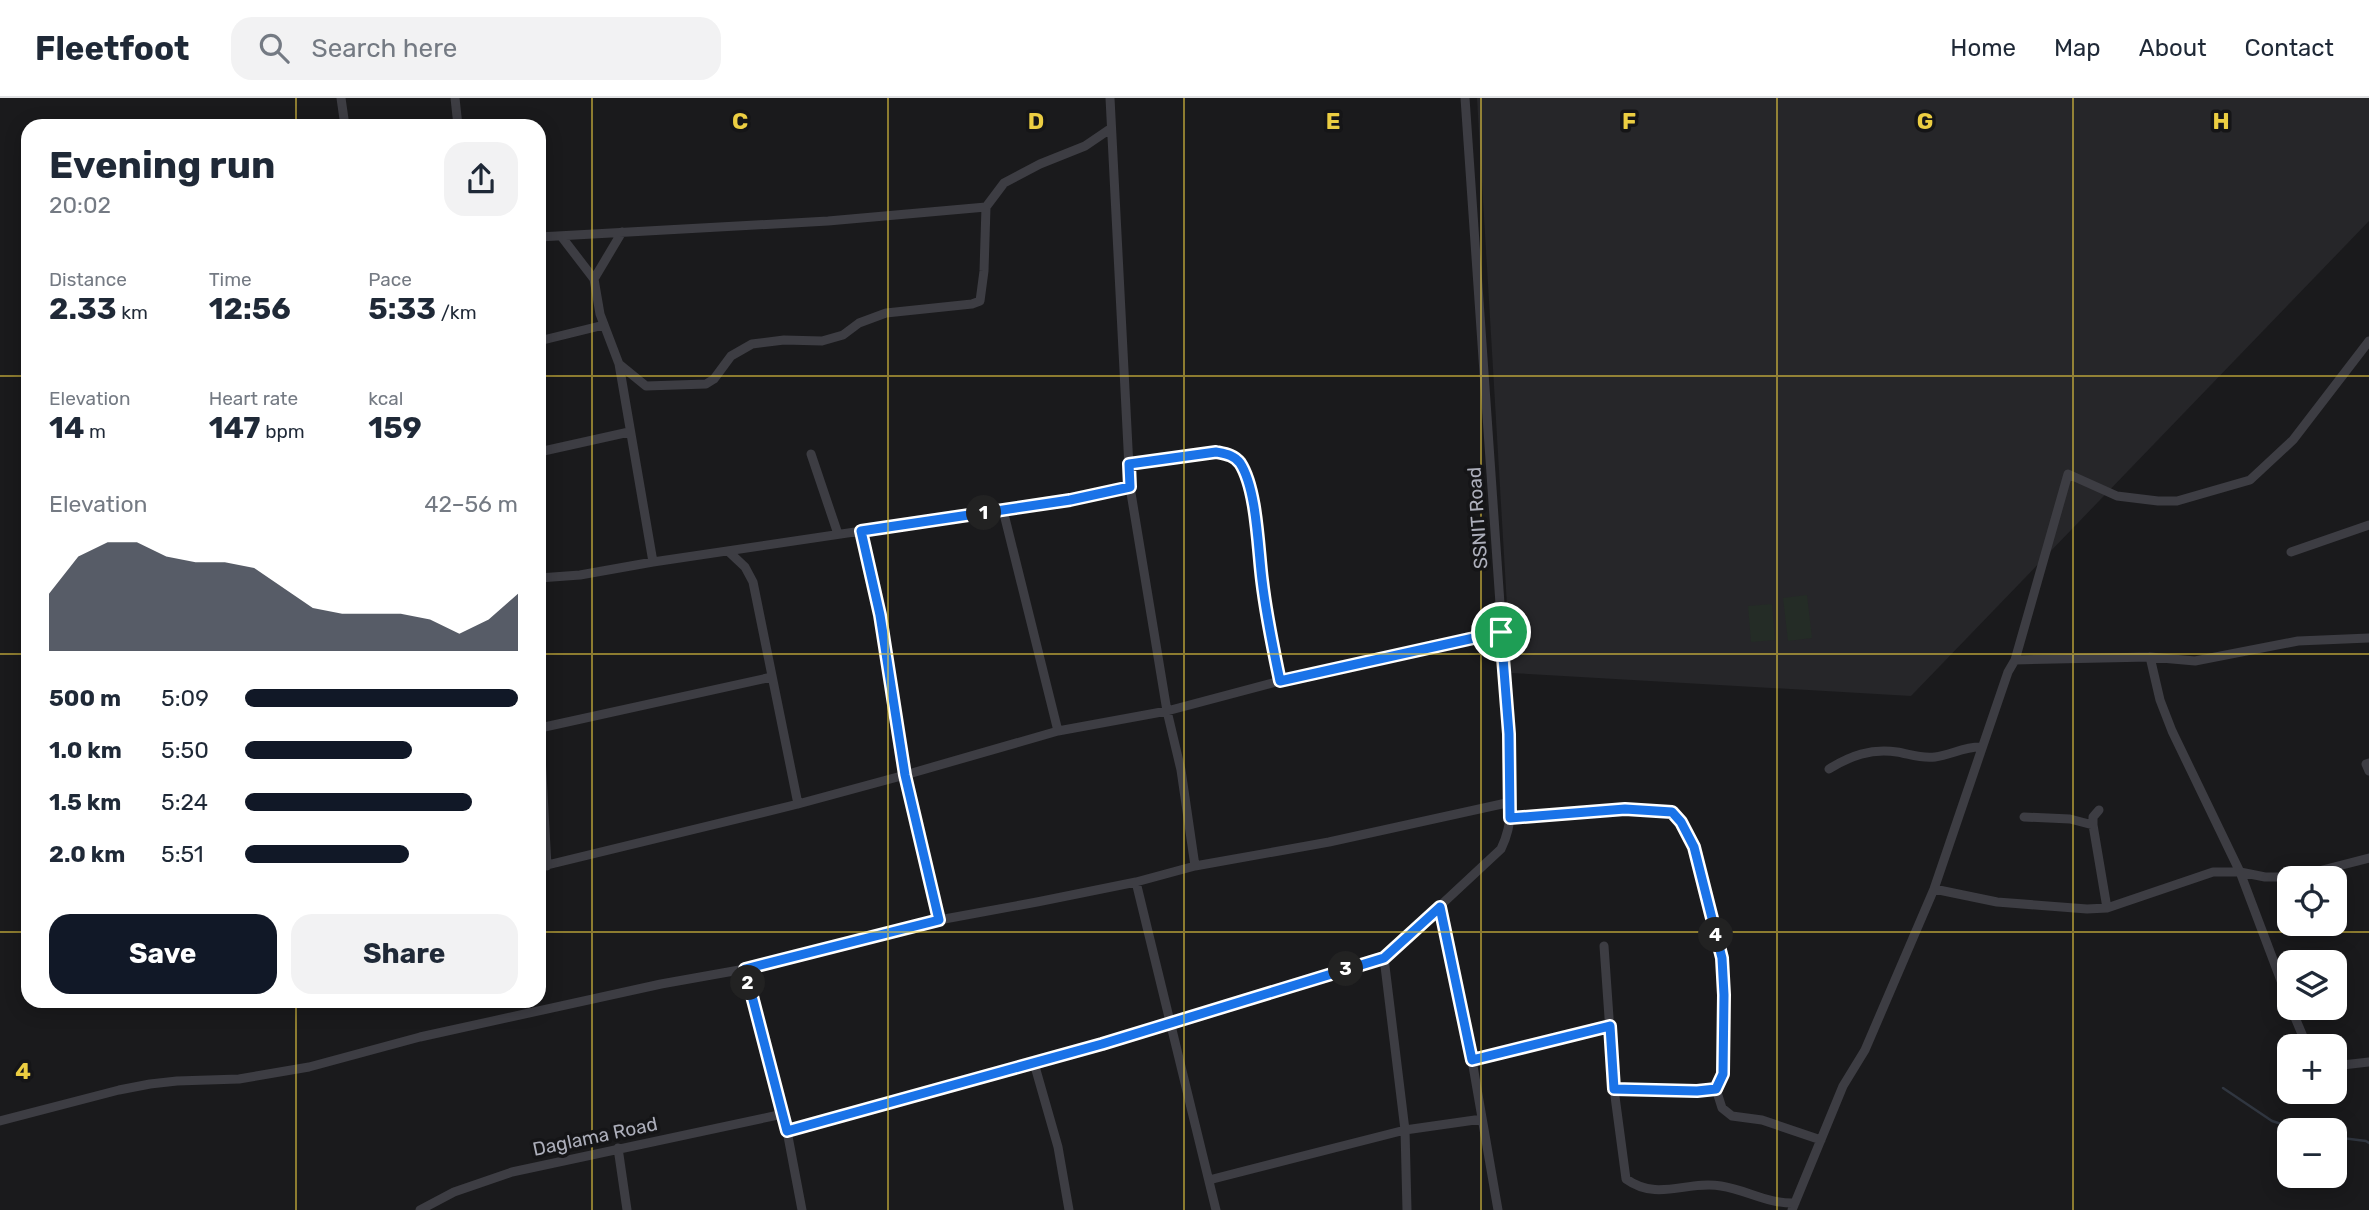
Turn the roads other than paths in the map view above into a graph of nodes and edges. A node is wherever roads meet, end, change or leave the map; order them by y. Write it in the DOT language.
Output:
graph roads {
  1 [pos="341,98"];
  2 [pos="455,98"];
  3 [pos="1110,98"];
  4 [pos="1465,98"];
  5 [pos="344,119"];
  6 [pos="457,119"];
  7 [pos="1110,129"];
  8 [pos="986,207"];
  9 [pos="622,232"];
  10 [pos="561,236"];
  11 [pos="546,237"];
  12 [pos="594,279"];
  13 [pos="604,326"];
  14 [pos="546,339"];
  15 [pos="2369,341"];
  16 [pos="619,365"];
  17 [pos="629,432"];
  18 [pos="546,450"];
  19 [pos="811,454"];
  20 [pos="1129,464"];
  21 [pos="1130,487"];
  22 [pos="1003,510"];
  23 [pos="2369,525"];
  24 [pos="861,531"];
  25 [pos="838,534"];
  26 [pos="728,551"];
  27 [pos="2291,552"];
  28 [pos="653,562"];
  29 [pos="546,577"];
  30 [pos="1501,632"];
  31 [pos="2369,638"];
  32 [pos="2150,657"];
  33 [pos="2015,660"];
  34 [pos="772,677"];
  35 [pos="1280,681"];
  36 [pos="1167,711"];
  37 [pos="546,727"];
  38 [pos="1058,731"];
  39 [pos="1982,747"];
  40 [pos="2369,763"];
  41 [pos="1829,769"];
  42 [pos="2369,771"];
  43 [pos="905,775"];
  44 [pos="1511,802"];
  45 [pos="798,804"];
  46 [pos="2099,810"];
  47 [pos="2024,817"];
  48 [pos="1510,818"];
  49 [pos="2093,825"];
  50 [pos="2369,858"];
  51 [pos="546,865"];
  52 [pos="1195,866"];
  53 [pos="2240,872"];
  54 [pos="1136,882"];
  55 [pos="1934,889"];
  56 [pos="1440,907"];
  57 [pos="2107,908"];
  58 [pos="939,920"];
  59 [pos="1604,946"];
  60 [pos="1384,958"];
  61 [pos="745,969"];
  62 [pos="2277,970"];
  63 [pos="1169,1024"];
  64 [pos="1610,1026"];
  65 [pos="1472,1060"];
  66 [pos="2369,1062"];
  67 [pos="1034,1063"];
  68 [pos="2347,1065"];
  69 [pos="1614,1089"];
  70 [pos="1716,1089"];
  71 [pos="783,1114"];
  72 [pos="1482,1119"];
  73 [pos="0,1121"];
  74 [pos="1405,1130"];
  75 [pos="787,1131"];
  76 [pos="1821,1139"];
  77 [pos="618,1148"];
  78 [pos="1209,1180"];
  79 [pos="1794,1207"];
  80 [pos="420,1210"];
  81 [pos="627,1210"];
  82 [pos="802,1210"];
  83 [pos="1069,1210"];
  84 [pos="1216,1210"];
  85 [pos="1407,1210"];
  86 [pos="1498,1210"];
  1 -- 5 [label="street"];
  2 -- 6 [label="street"];
  3 -- 7 [label="street"];
  4 -- 30 [label="street, SSNIT Road"];
  7 -- 8 [label="street"];
  7 -- 20 [label="street"];
  8 -- 9 [label="street"];
  8 -- 16 [label="street"];
  9 -- 10 [label="street"];
  9 -- 12 [label="street"];
  10 -- 11 [label="street"];
  10 -- 12 [label="street"];
  12 -- 13 [label="street"];
  13 -- 14 [label="street"];
  13 -- 16 [label="street"];
  15 -- 33 [label="street"];
  16 -- 17 [label="street"];
  17 -- 18 [label="street"];
  17 -- 28 [label="street"];
  19 -- 25 [label="street"];
  20 -- 21 [label="street"];
  20 -- 35 [label="street"];
  21 -- 22 [label="street"];
  21 -- 36 [label="street"];
  22 -- 24 [label="street"];
  22 -- 38 [label="street"];
  23 -- 27 [label="street"];
  24 -- 25 [label="street"];
  24 -- 43 [label="street"];
  25 -- 26 [label="street"];
  26 -- 28 [label="street"];
  26 -- 34 [label="street"];
  28 -- 29 [label="street"];
  30 -- 35 [label="street"];
  30 -- 44 [label="street, SSNIT Road"];
  31 -- 32 [label="street"];
  32 -- 33 [label="street"];
  32 -- 53 [label="street"];
  33 -- 39 [label="street"];
  34 -- 37 [label="street"];
  34 -- 45 [label="street"];
  35 -- 36 [label="street"];
  36 -- 38 [label="street"];
  36 -- 52 [label="street"];
  38 -- 43 [label="street"];
  39 -- 41 [label="street"];
  39 -- 55 [label="street"];
  40 -- 42 [label="street"];
  43 -- 45 [label="street"];
  43 -- 58 [label="street"];
  44 -- 48 [label="street, SSNIT Road"];
  44 -- 52 [label="street"];
  45 -- 51 [label="street"];
  46 -- 49 [label="street"];
  47 -- 49 [label="street"];
  48 -- 56 [label="street, SSNIT Road"];
  48 -- 70 [label="street"];
  49 -- 57 [label="street"];
  50 -- 53 [label="street"];
  52 -- 54 [label="street"];
  53 -- 57 [label="street"];
  53 -- 62 [label="street"];
  54 -- 58 [label="street"];
  54 -- 63 [label="street"];
  55 -- 57 [label="street"];
  55 -- 76 [label="street"];
  56 -- 60 [label="street, SSNIT Road"];
  56 -- 65 [label="street"];
  58 -- 61 [label="street"];
  59 -- 64 [label="street"];
  60 -- 63 [label="street"];
  60 -- 74 [label="street"];
  61 -- 71 [label="street"];
  61 -- 73 [label="street"];
  63 -- 67 [label="street"];
  63 -- 78 [label="street"];
  64 -- 65 [label="street"];
  64 -- 69 [label="street"];
  65 -- 72 [label="street"];
  66 -- 68 [label="street"];
  67 -- 75 [label="street"];
  67 -- 83 [label="street"];
  69 -- 70 [label="street"];
  69 -- 79 [label="street"];
  70 -- 76 [label="street"];
  71 -- 75 [label="street"];
  71 -- 77 [label="street, Daglama Road"];
  72 -- 74 [label="street"];
  72 -- 86 [label="street"];
  74 -- 78 [label="street"];
  74 -- 85 [label="street"];
  75 -- 82 [label="street"];
  76 -- 79 [label="street"];
  77 -- 80 [label="street, Daglama Road"];
  77 -- 81 [label="street"];
  78 -- 84 [label="street"];
}
